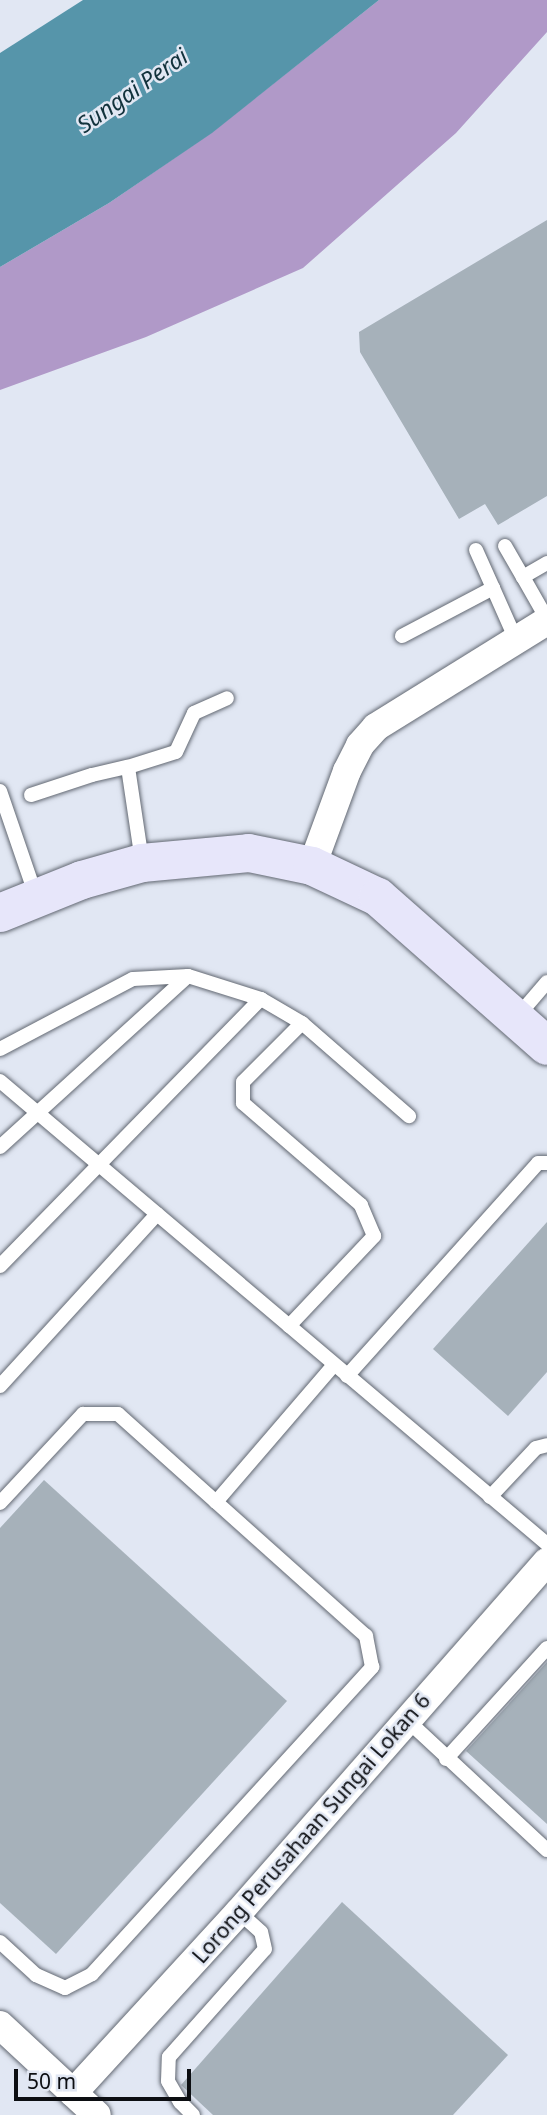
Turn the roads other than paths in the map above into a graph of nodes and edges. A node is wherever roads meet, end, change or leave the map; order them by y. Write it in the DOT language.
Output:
graph roads {
  1 [pos="505,545"];
  2 [pos="476,550"];
  3 [pos="547,563"];
  4 [pos="523,577"];
  5 [pos="493,588"];
  6 [pos="547,620"];
  7 [pos="402,636"];
  8 [pos="516,640"];
  9 [pos="227,698"];
  10 [pos="128,767"];
  11 [pos="0,791"];
  12 [pos="31,795"];
  13 [pos="5,818"];
  14 [pos="142,863"];
  15 [pos="312,866"];
  16 [pos="36,897"];
  17 [pos="0,913"];
  18 [pos="188,976"];
  19 [pos="547,982"];
  20 [pos="261,999"];
  21 [pos="516,1018"];
  22 [pos="302,1023"];
  23 [pos="547,1046"];
  24 [pos="0,1049"];
  25 [pos="0,1081"];
  26 [pos="36,1112"];
  27 [pos="409,1116"];
  28 [pos="0,1147"];
  29 [pos="547,1163"];
  30 [pos="99,1166"];
  31 [pos="157,1214"];
  32 [pos="0,1266"];
  33 [pos="289,1326"];
  34 [pos="334,1365"];
  35 [pos="347,1376"];
  36 [pos="0,1386"];
  37 [pos="547,1446"];
  38 [pos="490,1497"];
  39 [pos="216,1502"];
  40 [pos="0,1503"];
  41 [pos="547,1545"];
  42 [pos="547,1562"];
  43 [pos="547,1648"];
  44 [pos="407,1720"];
  45 [pos="446,1759"];
  46 [pos="547,1850"];
  47 [pos="239,1912"];
  48 [pos="0,1942"];
  49 [pos="0,2025"];
  50 [pos="73,2093"];
  51 [pos="97,2115"];
  52 [pos="193,2115"];
  1 -- 4 [label="lane"];
  2 -- 5 [label="lane"];
  3 -- 4 [label="lane"];
  4 -- 6 [label="lane"];
  5 -- 7 [label="lane"];
  5 -- 8 [label="lane"];
  6 -- 8 [label="street"];
  8 -- 15 [label="street"];
  9 -- 10 [label="lane"];
  10 -- 12 [label="lane"];
  10 -- 14 [label="lane"];
  11 -- 13 [label="lane"];
  13 -- 16 [label="lane"];
  14 -- 15 [label="main road"];
  14 -- 16 [label="main road"];
  15 -- 21 [label="main road"];
  16 -- 17 [label="main road"];
  18 -- 20 [label="lane"];
  18 -- 24 [label="lane"];
  18 -- 26 [label="lane"];
  19 -- 21 [label="lane"];
  20 -- 22 [label="lane"];
  20 -- 30 [label="lane"];
  21 -- 23 [label="main road"];
  22 -- 27 [label="lane"];
  22 -- 33 [label="lane"];
  25 -- 26 [label="lane"];
  26 -- 28 [label="lane"];
  26 -- 30 [label="lane"];
  29 -- 35 [label="lane"];
  30 -- 31 [label="lane"];
  30 -- 32 [label="lane"];
  31 -- 33 [label="lane"];
  31 -- 36 [label="lane"];
  33 -- 34 [label="lane"];
  34 -- 35 [label="lane"];
  34 -- 39 [label="lane"];
  35 -- 38 [label="lane"];
  37 -- 38 [label="lane"];
  38 -- 41 [label="lane"];
  39 -- 40 [label="lane"];
  39 -- 48 [label="lane"];
  42 -- 44 [label="street, Lorong Perusahaan Sungai Lokan 6"];
  43 -- 45 [label="lane"];
  44 -- 45 [label="lane"];
  44 -- 47 [label="street, Lorong Perusahaan Sungai Lokan 6"];
  45 -- 46 [label="lane"];
  47 -- 50 [label="street, Lorong Perusahaan Sungai Lokan 6"];
  47 -- 52 [label="lane"];
  49 -- 50 [label="street"];
  50 -- 51 [label="street"];
}
